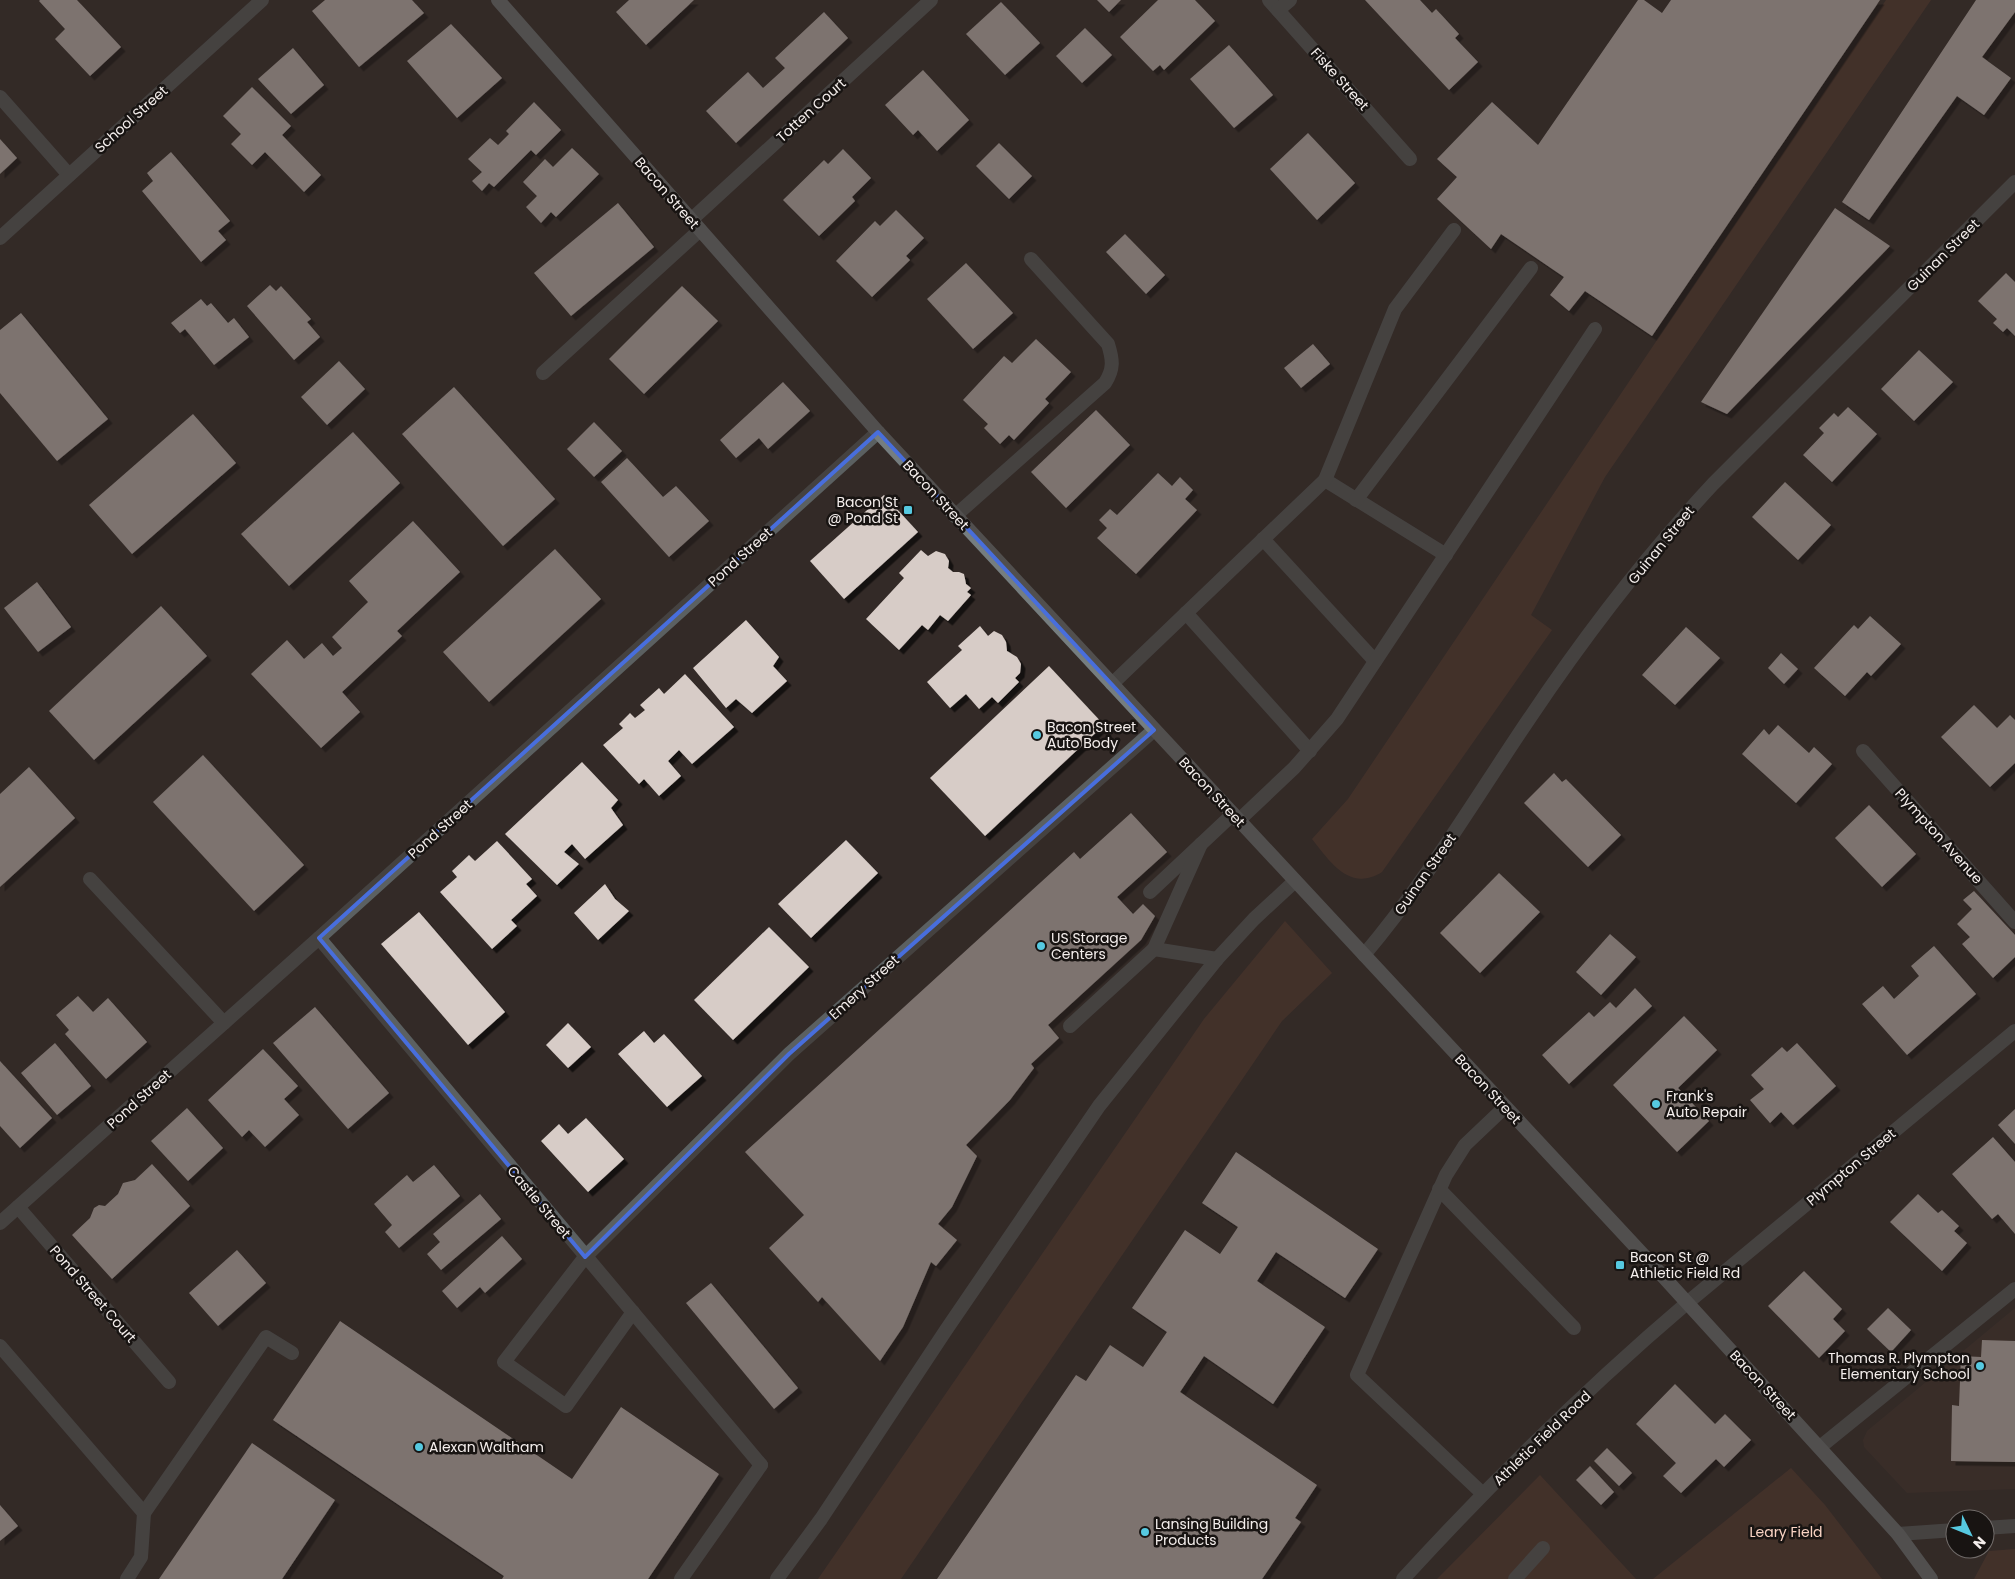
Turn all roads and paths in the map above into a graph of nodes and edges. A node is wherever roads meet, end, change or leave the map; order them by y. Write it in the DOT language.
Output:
graph roads {
  1 [pos="262,0"];
  2 [pos="498,0"];
  3 [pos="931,0"];
  4 [pos="1290,0"];
  5 [pos="1274,5"];
  6 [pos="0,98"];
  7 [pos="1410,159"];
  8 [pos="69,175"];
  9 [pos="2015,182"];
  10 [pos="696,225"];
  11 [pos="1454,230"];
  12 [pos="0,238"];
  13 [pos="1031,259"];
  14 [pos="1531,268"];
  15 [pos="1595,328"];
  16 [pos="543,373"];
  17 [pos="878,432"];
  18 [pos="1325,480"];
  19 [pos="1356,500"];
  20 [pos="955,516"];
  21 [pos="1263,539"];
  22 [pos="1446,555"];
  23 [pos="1186,613"];
  24 [pos="1375,662"];
  25 [pos="1112,684"];
  26 [pos="1154,730"];
  27 [pos="1310,751"];
  28 [pos="1863,751"];
  29 [pos="1236,818"];
  30 [pos="1201,844"];
  31 [pos="90,879"];
  32 [pos="1295,881"];
  33 [pos="1150,892"];
  34 [pos="2015,922"];
  35 [pos="319,938"];
  36 [pos="1154,949"];
  37 [pos="1364,955"];
  38 [pos="1217,959"];
  39 [pos="224,1023"];
  40 [pos="1070,1026"];
  41 [pos="2015,1031"];
  42 [pos="1505,1108"];
  43 [pos="1439,1189"];
  44 [pos="18,1207"];
  45 [pos="0,1223"];
  46 [pos="585,1257"];
  47 [pos="2015,1289"];
  48 [pos="1687,1303"];
  49 [pos="633,1312"];
  50 [pos="1574,1328"];
  51 [pos="0,1346"];
  52 [pos="292,1353"];
  53 [pos="169,1382"];
  54 [pos="1820,1447"];
  55 [pos="1483,1494"];
  56 [pos="144,1513"];
  57 [pos="2015,1526"];
  58 [pos="1995,1527"];
  59 [pos="1945,1531"];
  60 [pos="1898,1534"];
  61 [pos="1543,1548"];
  62 [pos="127,1579"];
  63 [pos="681,1579"];
  64 [pos="777,1579"];
  65 [pos="1403,1579"];
  66 [pos="1515,1579"];
  67 [pos="1931,1579"];
  1 -- 8 [label="street, School Street"];
  2 -- 10 [label="main road, Bacon Street"];
  3 -- 10 [label="street, Totten Court"];
  4 -- 5 [label="street"];
  5 -- 7 [label="street, Fiske Street"];
  6 -- 8 [label="street"];
  8 -- 12 [label="street, School Street"];
  9 -- 37 [label="street, Guinan Street"];
  10 -- 16 [label="street, Totten Court"];
  10 -- 17 [label="main road, Bacon Street"];
  11 -- 18 [label="street"];
  13 -- 20 [label="street"];
  14 -- 19 [label="street"];
  15 -- 22 [label="street"];
  17 -- 20 [label="main road, Bacon Street"];
  17 -- 35 [label="street, Pond Street"];
  18 -- 19 [label="street"];
  18 -- 21 [label="street"];
  19 -- 22 [label="street"];
  20 -- 25 [label="main road, Bacon Street"];
  21 -- 23 [label="street"];
  21 -- 24 [label="street"];
  22 -- 24 [label="street"];
  23 -- 25 [label="street"];
  23 -- 27 [label="street"];
  24 -- 27 [label="street"];
  25 -- 26 [label="main road, Bacon Street"];
  26 -- 29 [label="main road, Bacon Street"];
  26 -- 46 [label="street, Emery Street"];
  27 -- 29 [label="street"];
  28 -- 34 [label="street, Plympton Avenue"];
  29 -- 30 [label="street"];
  29 -- 32 [label="main road, Bacon Street"];
  30 -- 33 [label="street"];
  30 -- 36 [label="street"];
  31 -- 39 [label="street"];
  32 -- 37 [label="main road, Bacon Street"];
  32 -- 38 [label="street"];
  35 -- 39 [label="street, Pond Street"];
  35 -- 46 [label="street, Castle Street"];
  36 -- 38 [label="street"];
  36 -- 40 [label="street"];
  37 -- 42 [label="main road, Bacon Street"];
  38 -- 64 [label="street"];
  39 -- 44 [label="street, Pond Street"];
  41 -- 48 [label="street, Plympton Street"];
  42 -- 43 [label="street"];
  42 -- 48 [label="main road, Bacon Street"];
  43 -- 50 [label="street"];
  43 -- 55 [label="street"];
  44 -- 45 [label="street, Pond Street"];
  44 -- 53 [label="street, Pond Street Court"];
  46 -- 49 [label="street, Castle Street"];
  46 -- 49 [label="street, Emery Street"];
  47 -- 54 [label="street"];
  48 -- 54 [label="main road, Bacon Street"];
  48 -- 55 [label="street, Athletic Field Road"];
  49 -- 63 [label="street, Castle Street"];
  51 -- 56 [label="street"];
  52 -- 56 [label="street"];
  54 -- 60 [label="main road, Bacon Street"];
  55 -- 65 [label="street, Athletic Field Road"];
  56 -- 62 [label="street"];
  57 -- 58 [label="street"];
  59 -- 60 [label="street"];
  60 -- 67 [label="main road, Bacon Street"];
  61 -- 66 [label="street"];
}
